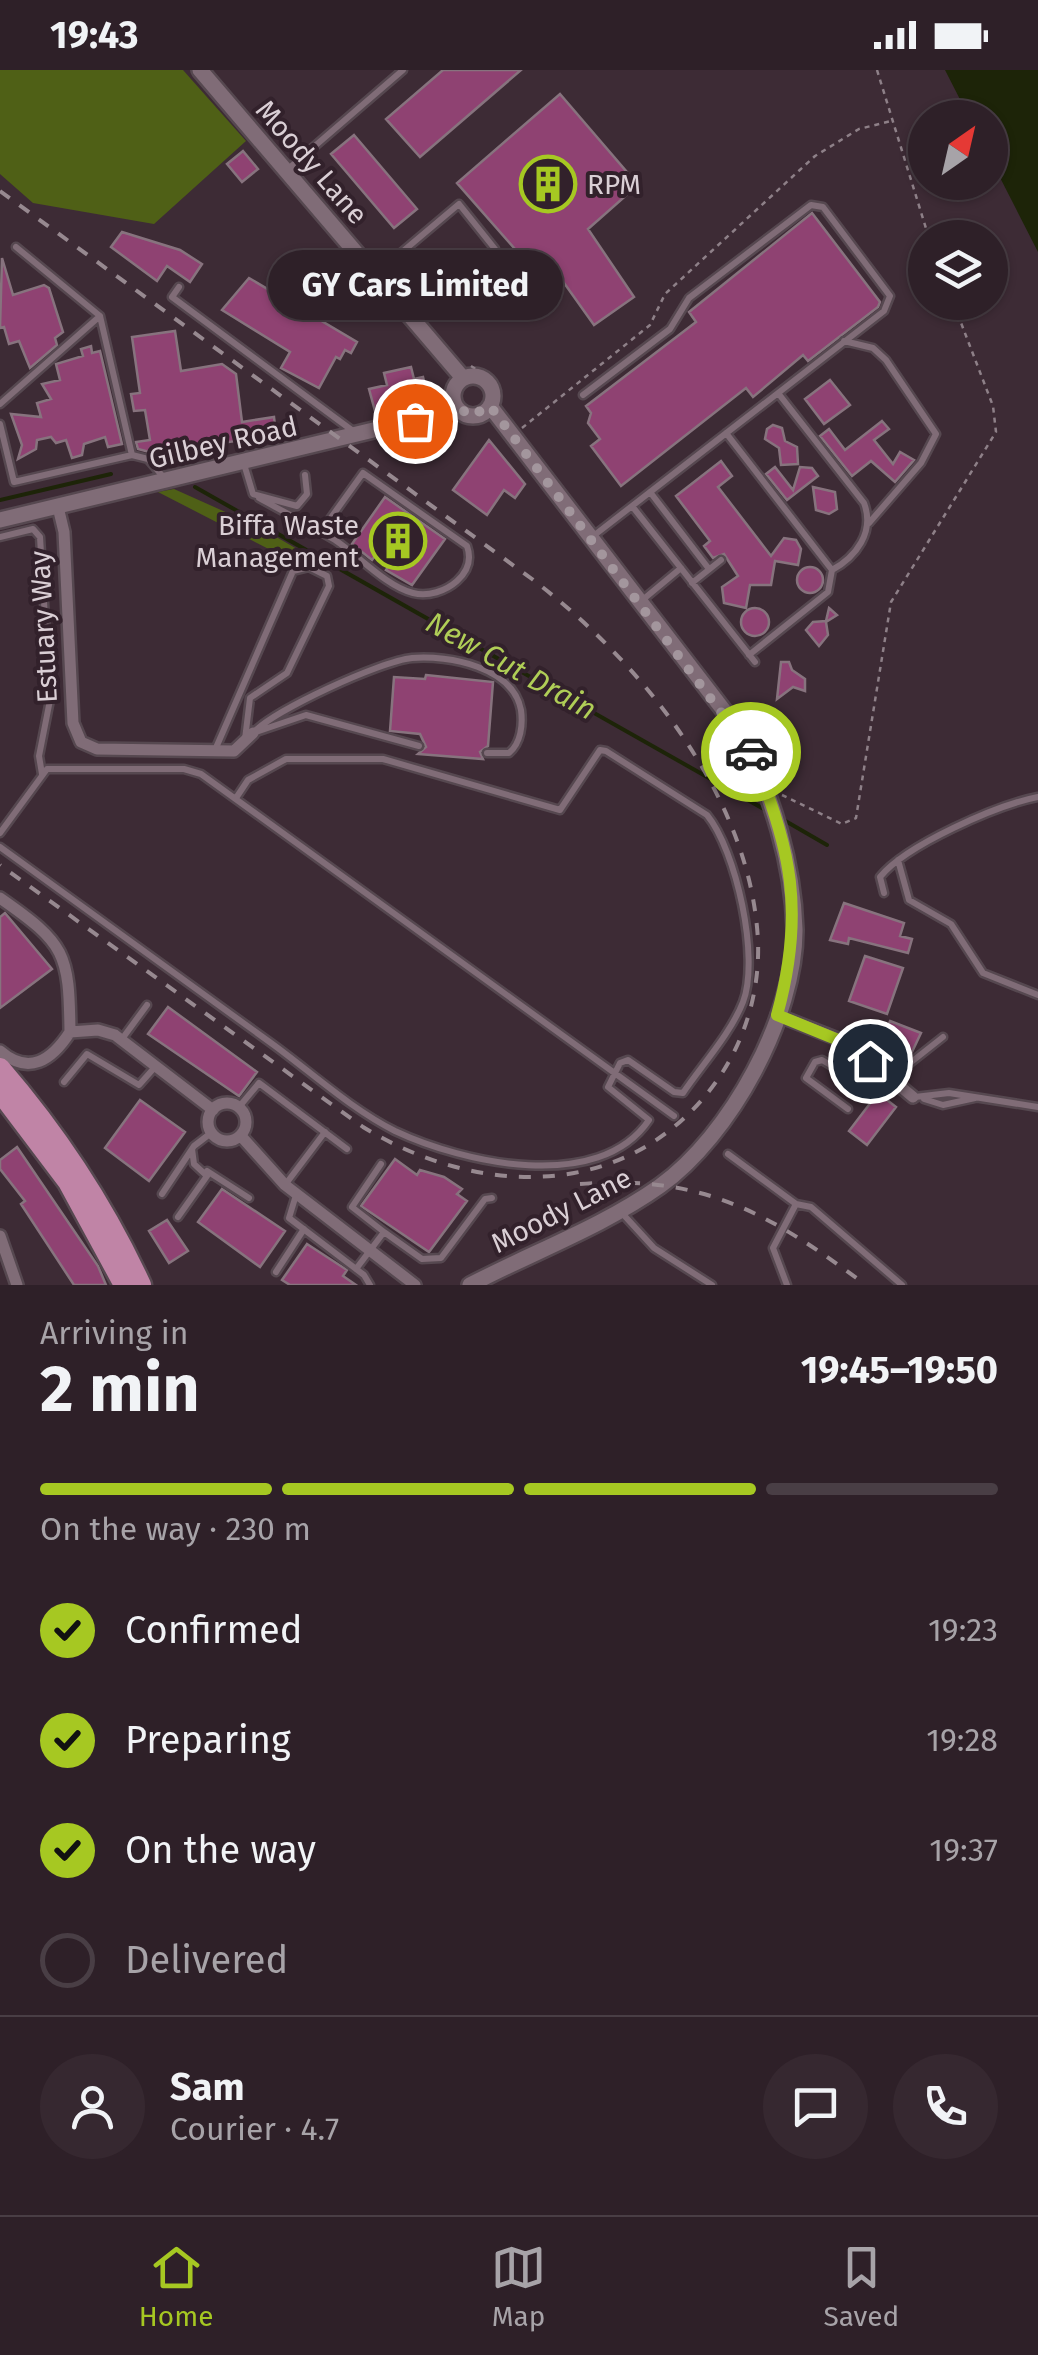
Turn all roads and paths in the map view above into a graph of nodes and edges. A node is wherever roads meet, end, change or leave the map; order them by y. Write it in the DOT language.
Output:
graph roads {
  1 [pos="200,70"];
  2 [pos="403,70"];
  3 [pos="877,70"];
  4 [pos="891,121"];
  5 [pos="286,171"];
  6 [pos="924,220"];
  7 [pos="16,247"];
  8 [pos="495,249"];
  9 [pos="375,274"];
  10 [pos="179,287"];
  11 [pos="100,316"];
  12 [pos="960,320"];
  13 [pos="844,341"];
  14 [pos="464,378"];
  15 [pos="778,393"];
  16 [pos="330,395"];
  17 [pos="583,395"];
  18 [pos="0,404"];
  19 [pos="455,405"];
  20 [pos="323,406"];
  21 [pos="490,406"];
  22 [pos="0,424"];
  23 [pos="726,433"];
  24 [pos="513,435"];
  25 [pos="357,436"];
  26 [pos="132,455"];
  27 [pos="244,463"];
  28 [pos="305,475"];
  29 [pos="166,481"];
  30 [pos="650,492"];
  31 [pos="259,498"];
  32 [pos="632,506"];
  33 [pos="58,507"];
  34 [pos="0,520"];
  35 [pos="868,524"];
  36 [pos="315,529"];
  37 [pos="0,537"];
  38 [pos="592,538"];
  39 [pos="721,560"];
  40 [pos="681,568"];
  41 [pos="710,569"];
  42 [pos="832,570"];
  43 [pos="692,582"];
  44 [pos="640,602"];
  45 [pos="749,655"];
  46 [pos="755,662"];
  47 [pos="249,737"];
  48 [pos="419,746"];
  49 [pos="214,751"];
  50 [pos="488,753"];
  51 [pos="42,774"];
  52 [pos="1038,797"];
  53 [pos="236,798"];
  54 [pos="775,801"];
  55 [pos="0,833"];
  56 [pos="0,847"];
  57 [pos="898,860"];
  58 [pos="884,894"];
  59 [pos="0,898"];
  60 [pos="1038,995"];
  61 [pos="147,1005"];
  62 [pos="777,1015"];
  63 [pos="70,1032"];
  64 [pos="942,1037"];
  65 [pos="121,1040"];
  66 [pos="0,1051"];
  67 [pos="870,1061"];
  68 [pos="156,1066"];
  69 [pos="0,1068"];
  70 [pos="614,1071"];
  71 [pos="890,1079"];
  72 [pos="64,1082"];
  73 [pos="0,1092"];
  74 [pos="917,1097"];
  75 [pos="1038,1106"];
  76 [pos="239,1107"];
  77 [pos="848,1109"];
  78 [pos="213,1110"];
  79 [pos="674,1116"];
  80 [pos="211,1132"];
  81 [pos="324,1132"];
  82 [pos="241,1136"];
  83 [pos="192,1149"];
  84 [pos="347,1149"];
  85 [pos="728,1154"];
  86 [pos="381,1164"];
  87 [pos="206,1170"];
  88 [pos="285,1186"];
  89 [pos="162,1194"];
  90 [pos="296,1194"];
  91 [pos="249,1198"];
  92 [pos="492,1198"];
  93 [pos="796,1204"];
  94 [pos="621,1212"];
  95 [pos="178,1217"];
  96 [pos="304,1229"];
  97 [pos="384,1232"];
  98 [pos="0,1236"];
  99 [pos="370,1247"];
  100 [pos="356,1269"];
  101 [pos="276,1272"];
  102 [pos="12,1283"];
  103 [pos="124,1285"];
  104 [pos="142,1285"];
  105 [pos="370,1285"];
  106 [pos="415,1285"];
  107 [pos="470,1285"];
  108 [pos="712,1285"];
  109 [pos="787,1285"];
  110 [pos="902,1285"];
  1 -- 5 [label="street, Moody Lane"];
  2 -- 5 [label="lane"];
  3 -- 4 [label="path"];
  4 -- 6 [label="path"];
  4 -- 24 [label="path"];
  5 -- 9 [label="street, Moody Lane"];
  7 -- 11 [label="lane"];
  8 -- 9 [label="lane"];
  9 -- 14 [label="street, Moody Lane"];
  10 -- 20 [label="lane"];
  11 -- 18 [label="lane"];
  11 -- 26 [label="lane"];
  12 -- 54 [label="path"];
  13 -- 15 [label="lane"];
  13 -- 17 [label="lane"];
  13 -- 35 [label="lane"];
  14 -- 19 [label="street"];
  14 -- 21 [label="street"];
  15 -- 23 [label="lane"];
  15 -- 35 [label="lane"];
  16 -- 20 [label="lane"];
  19 -- 21 [label="street"];
  19 -- 25 [label="street, Gilbey Road"];
  20 -- 25 [label="lane"];
  21 -- 24 [label="street, Moody Lane"];
  22 -- 26 [label="lane"];
  23 -- 30 [label="lane"];
  23 -- 42 [label="lane"];
  24 -- 38 [label="street, Moody Lane"];
  25 -- 27 [label="street, Gilbey Road"];
  26 -- 29 [label="lane"];
  27 -- 29 [label="street, Gilbey Road"];
  27 -- 31 [label="lane"];
  28 -- 31 [label="lane"];
  29 -- 33 [label="street, Gilbey Road"];
  30 -- 32 [label="lane"];
  30 -- 41 [label="lane"];
  31 -- 36 [label="lane"];
  32 -- 38 [label="lane"];
  32 -- 40 [label="lane"];
  33 -- 34 [label="street, Gilbey Road"];
  33 -- 49 [label="street, Estuary Way"];
  35 -- 42 [label="lane"];
  36 -- 36 [label="lane"];
  37 -- 51 [label="lane"];
  38 -- 44 [label="street, Moody Lane"];
  39 -- 41 [label="lane"];
  40 -- 43 [label="lane"];
  40 -- 44 [label="lane"];
  41 -- 43 [label="lane"];
  42 -- 45 [label="lane"];
  43 -- 45 [label="lane"];
  44 -- 54 [label="street, Moody Lane"];
  45 -- 46 [label="lane"];
  47 -- 48 [label="lane"];
  47 -- 49 [label="street, Estuary Way"];
  47 -- 49 [label="lane"];
  47 -- 50 [label="lane"];
  51 -- 53 [label="lane"];
  51 -- 55 [label="lane"];
  52 -- 57 [label="lane"];
  53 -- 70 [label="lane"];
  53 -- 70 [label="lane"];
  54 -- 62 [label="street, Moody Lane"];
  56 -- 70 [label="lane"];
  57 -- 58 [label="lane"];
  57 -- 60 [label="lane"];
  59 -- 63 [label="street"];
  61 -- 65 [label="lane"];
  62 -- 67 [label="street"];
  62 -- 94 [label="street, Moody Lane"];
  63 -- 65 [label="street"];
  63 -- 66 [label="street"];
  64 -- 71 [label="lane"];
  65 -- 68 [label="street"];
  67 -- 71 [label="street"];
  67 -- 77 [label="lane"];
  68 -- 72 [label="lane"];
  68 -- 78 [label="street"];
  69 -- 104 [label="highway"];
  70 -- 79 [label="lane"];
  71 -- 74 [label="street"];
  73 -- 103 [label="highway"];
  74 -- 75 [label="lane"];
  76 -- 78 [label="street"];
  76 -- 81 [label="lane"];
  76 -- 82 [label="street"];
  78 -- 80 [label="street"];
  80 -- 82 [label="street"];
  80 -- 83 [label="lane"];
  81 -- 84 [label="lane"];
  81 -- 88 [label="lane"];
  82 -- 88 [label="street"];
  83 -- 87 [label="lane"];
  83 -- 89 [label="lane"];
  85 -- 93 [label="lane"];
  86 -- 97 [label="lane"];
  87 -- 91 [label="lane"];
  87 -- 95 [label="lane"];
  88 -- 90 [label="street"];
  90 -- 96 [label="lane"];
  90 -- 99 [label="street"];
  92 -- 97 [label="lane"];
  93 -- 109 [label="lane"];
  93 -- 110 [label="lane"];
  94 -- 107 [label="street, Moody Lane"];
  94 -- 108 [label="lane"];
  96 -- 100 [label="lane"];
  96 -- 101 [label="lane"];
  97 -- 99 [label="lane"];
  98 -- 102 [label="street"];
  99 -- 100 [label="lane"];
  99 -- 106 [label="street"];
  100 -- 105 [label="lane"];
}
